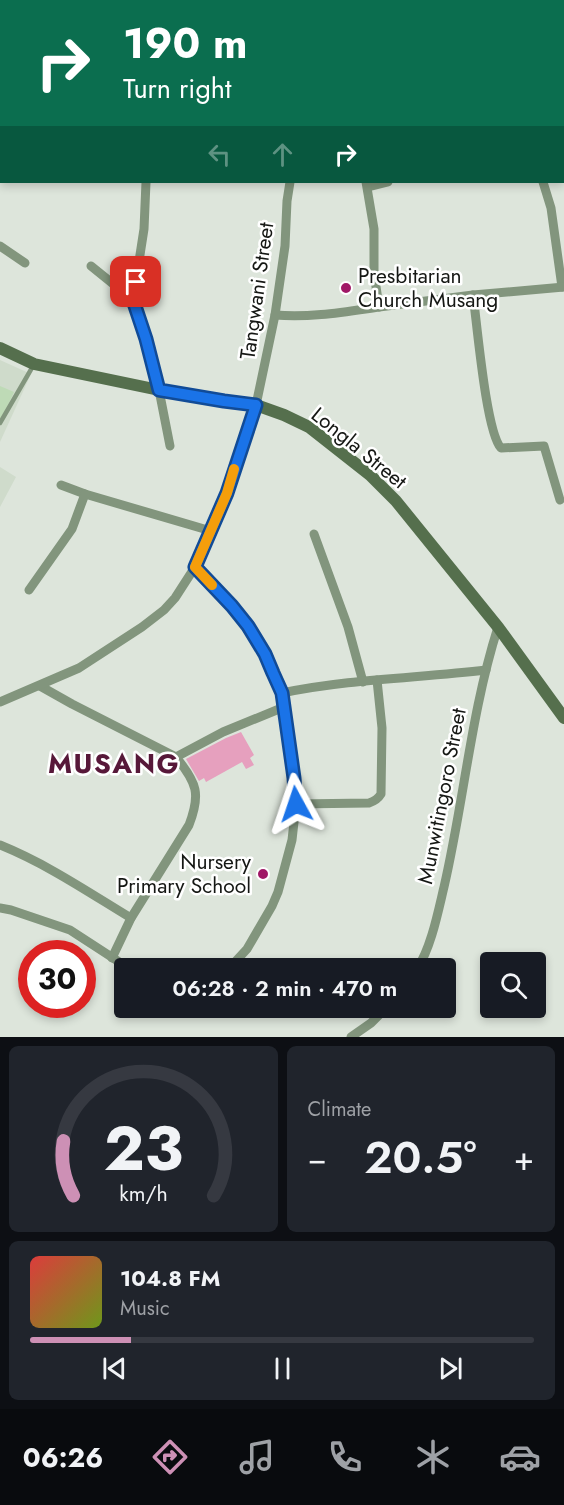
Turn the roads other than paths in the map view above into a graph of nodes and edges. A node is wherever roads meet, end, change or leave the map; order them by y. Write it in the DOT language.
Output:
graph roads {
  1 [pos="146,183"];
  2 [pos="290,183"];
  3 [pos="543,183"];
  4 [pos="367,184"];
  5 [pos="0,246"];
  6 [pos="25,263"];
  7 [pos="91,266"];
  8 [pos="563,287"];
  9 [pos="473,295"];
  10 [pos="133,300"];
  11 [pos="379,307"];
  12 [pos="275,315"];
  13 [pos="0,348"];
  14 [pos="34,364"];
  15 [pos="159,390"];
  16 [pos="256,405"];
  17 [pos="0,423"];
  18 [pos="170,446"];
  19 [pos="61,485"];
  20 [pos="85,494"];
  21 [pos="560,500"];
  22 [pos="211,531"];
  23 [pos="314,534"];
  24 [pos="195,567"];
  25 [pos="29,590"];
  26 [pos="498,627"];
  27 [pos="486,670"];
  28 [pos="377,680"];
  29 [pos="363,682"];
  30 [pos="40,686"];
  31 [pos="282,693"];
  32 [pos="1,700"];
  33 [pos="284,707"];
  34 [pos="564,718"];
  35 [pos="176,757"];
  36 [pos="296,804"];
  37 [pos="0,845"];
  38 [pos="0,908"];
  39 [pos="131,918"];
  40 [pos="112,958"];
  41 [pos="239,958"];
  42 [pos="424,958"];
  43 [pos="376,1018"];
  44 [pos="351,1037"];
  1 -- 10 [label="street"];
  2 -- 12 [label="street, Tangwani Street"];
  3 -- 8 [label="street"];
  4 -- 11 [label="street"];
  5 -- 6 [label="street"];
  7 -- 10 [label="street"];
  8 -- 9 [label="street"];
  9 -- 11 [label="street"];
  9 -- 21 [label="street"];
  10 -- 15 [label="street"];
  11 -- 12 [label="street"];
  12 -- 16 [label="street, Tangwani Street"];
  13 -- 14 [label="main road, Longla Street"];
  14 -- 15 [label="main road, Longla Street"];
  14 -- 17 [label="lane"];
  15 -- 16 [label="main road, Longla Street"];
  15 -- 18 [label="street"];
  16 -- 22 [label="street, Tangwani Street"];
  16 -- 26 [label="main road, Longla Street"];
  19 -- 20 [label="street"];
  20 -- 22 [label="street"];
  20 -- 25 [label="street"];
  22 -- 24 [label="street, Tangwani Street"];
  23 -- 29 [label="street"];
  24 -- 30 [label="street, Tangwani Street"];
  24 -- 31 [label="street"];
  26 -- 27 [label="street, Munwitingoro Street"];
  26 -- 34 [label="main road, Longla Street"];
  27 -- 28 [label="street"];
  27 -- 42 [label="street, Munwitingoro Street"];
  28 -- 29 [label="street"];
  28 -- 36 [label="street"];
  29 -- 31 [label="street"];
  30 -- 32 [label="street, Tangwani Street"];
  30 -- 35 [label="street"];
  31 -- 33 [label="street"];
  33 -- 35 [label="street"];
  33 -- 36 [label="street"];
  35 -- 39 [label="street"];
  36 -- 41 [label="street"];
  37 -- 39 [label="street"];
  38 -- 40 [label="street"];
  39 -- 40 [label="street"];
  43 -- 44 [label="street"];
}
